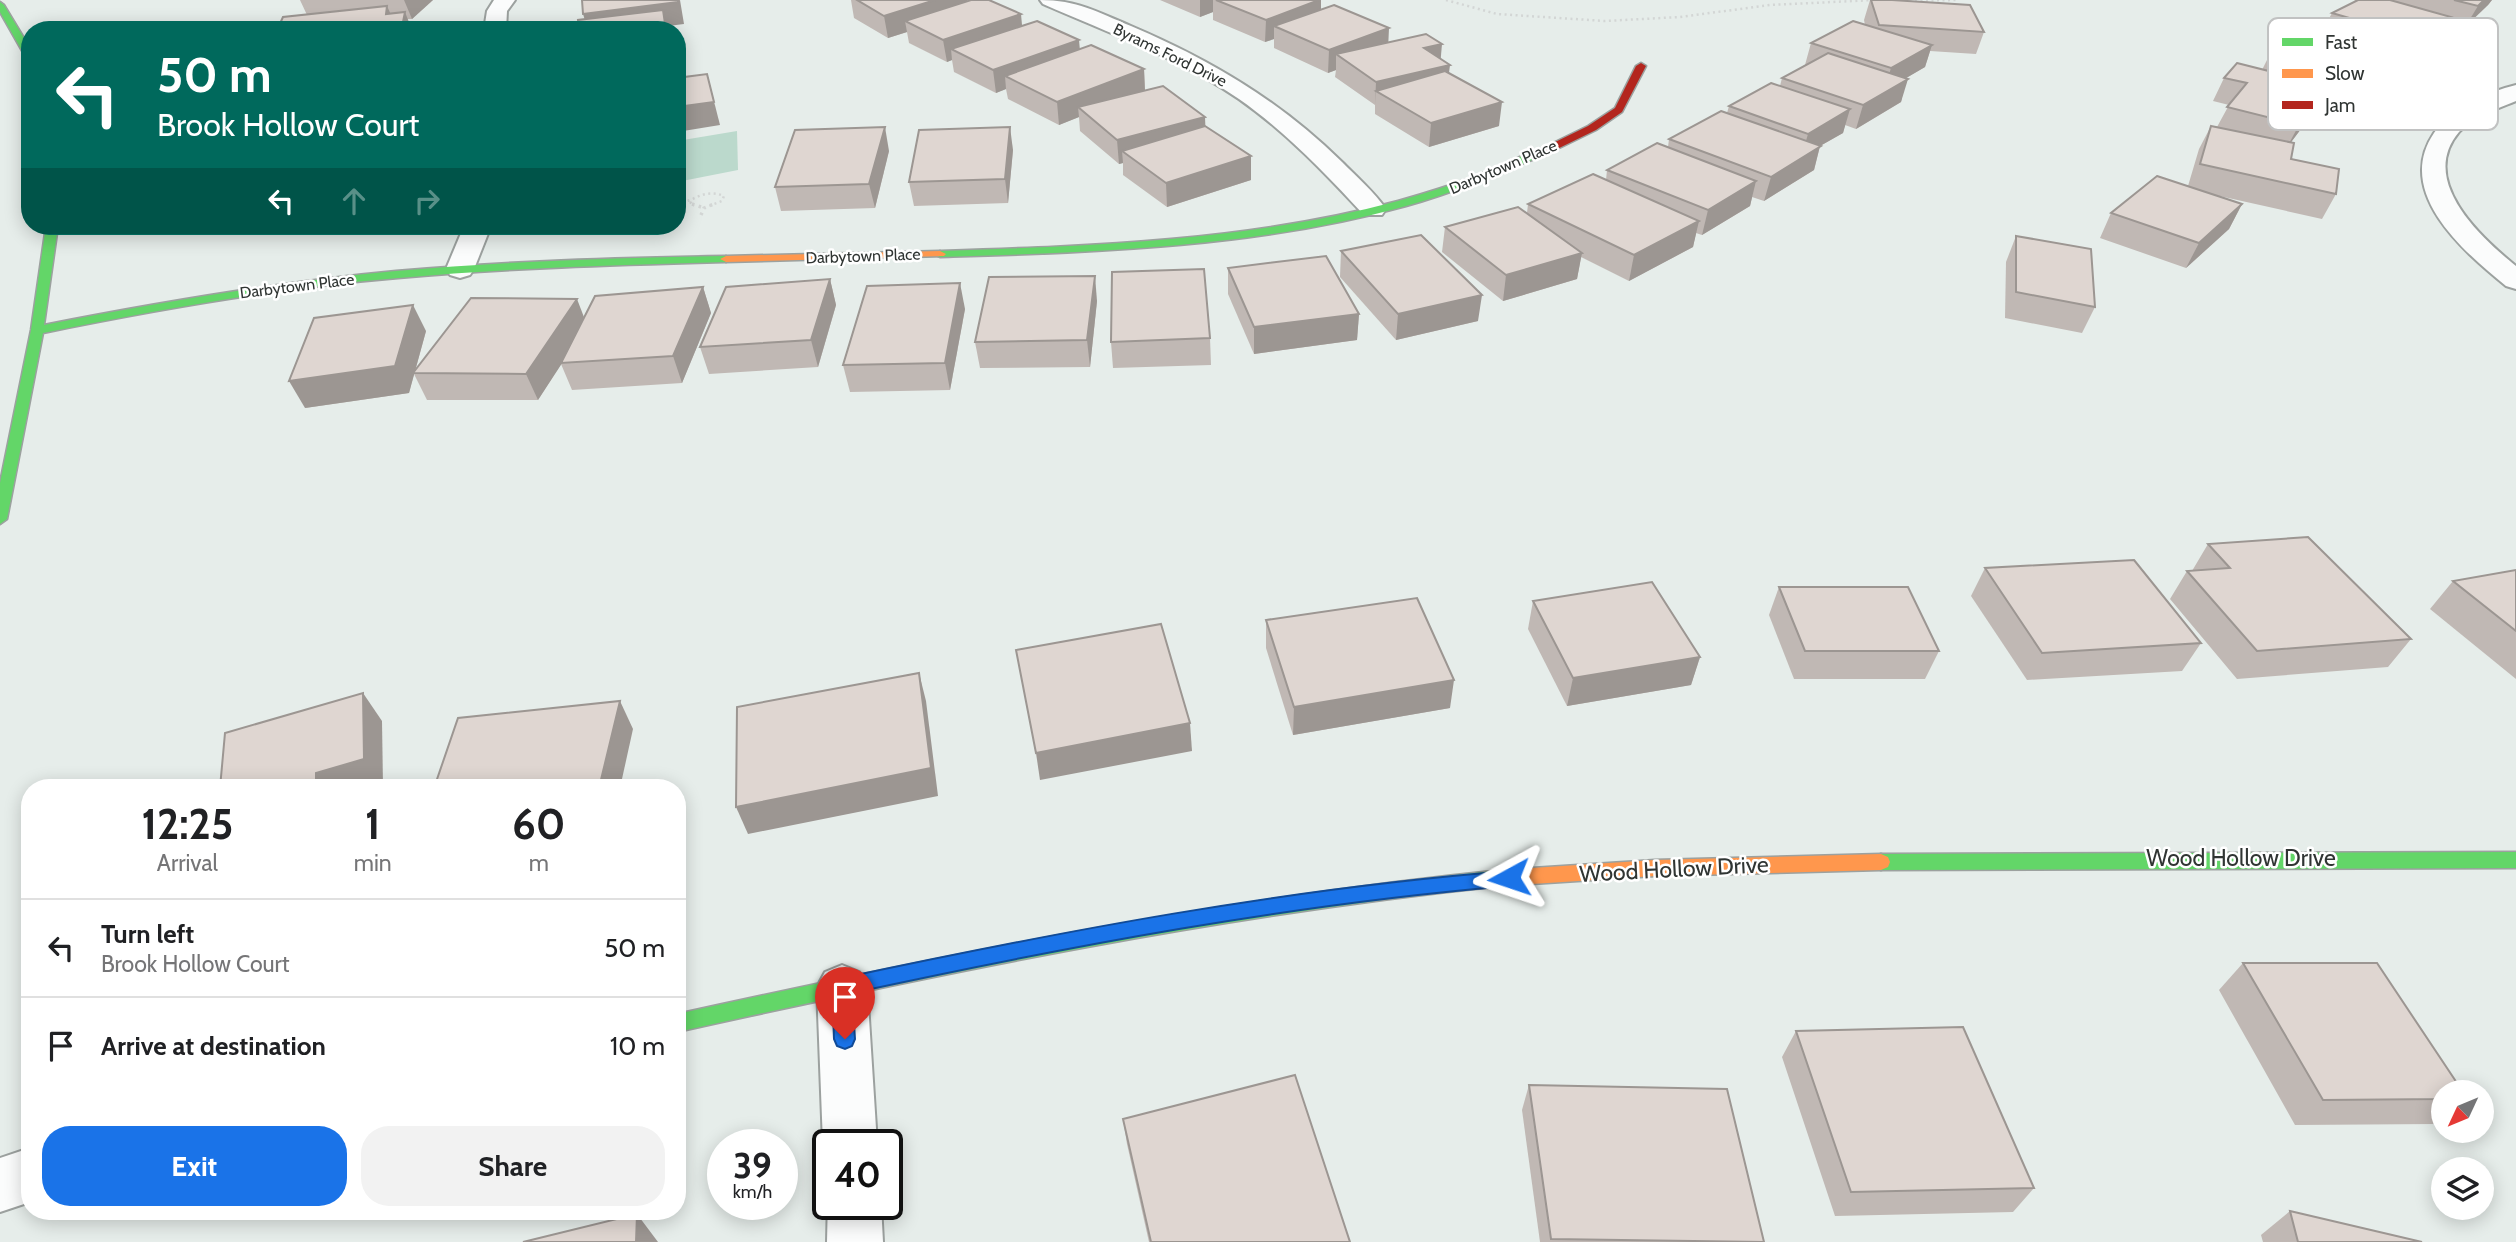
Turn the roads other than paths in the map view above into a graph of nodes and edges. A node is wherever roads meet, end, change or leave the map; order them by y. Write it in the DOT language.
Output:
graph roads {
  1 [pos="505,0"];
  2 [pos="1050,0"];
  3 [pos="0,5"];
  4 [pos="496,21"];
  5 [pos="21,37"];
  6 [pos="1641,65"];
  7 [pos="2516,92"];
  8 [pos="2498,102"];
  9 [pos="2449,130"];
  10 [pos="1373,209"];
  11 [pos="51,235"];
  12 [pos="474,235"];
  13 [pos="460,270"];
  14 [pos="2516,280"];
  15 [pos="37,330"];
  16 [pos="0,519"];
  17 [pos="2516,860"];
  18 [pos="842,987"];
  19 [pos="686,1021"];
  20 [pos="849,1129"];
  21 [pos="21,1178"];
  22 [pos="0,1185"];
  23 [pos="854,1220"];
  24 [pos="855,1242"];
  1 -- 4 [label="street"];
  2 -- 10 [label="street, Byrams Ford Drive"];
  3 -- 5 [label="street"];
  6 -- 10 [label="street, Darbytown Place"];
  7 -- 8 [label="street"];
  9 -- 14 [label="street"];
  10 -- 13 [label="street, Darbytown Place"];
  11 -- 15 [label="street"];
  12 -- 13 [label="street"];
  13 -- 15 [label="street, Darbytown Place"];
  15 -- 16 [label="street"];
  17 -- 18 [label="street, Wood Hollow Drive"];
  18 -- 19 [label="street, Wood Hollow Drive"];
  18 -- 20 [label="street"];
  21 -- 22 [label="street"];
  23 -- 24 [label="street"];
}
